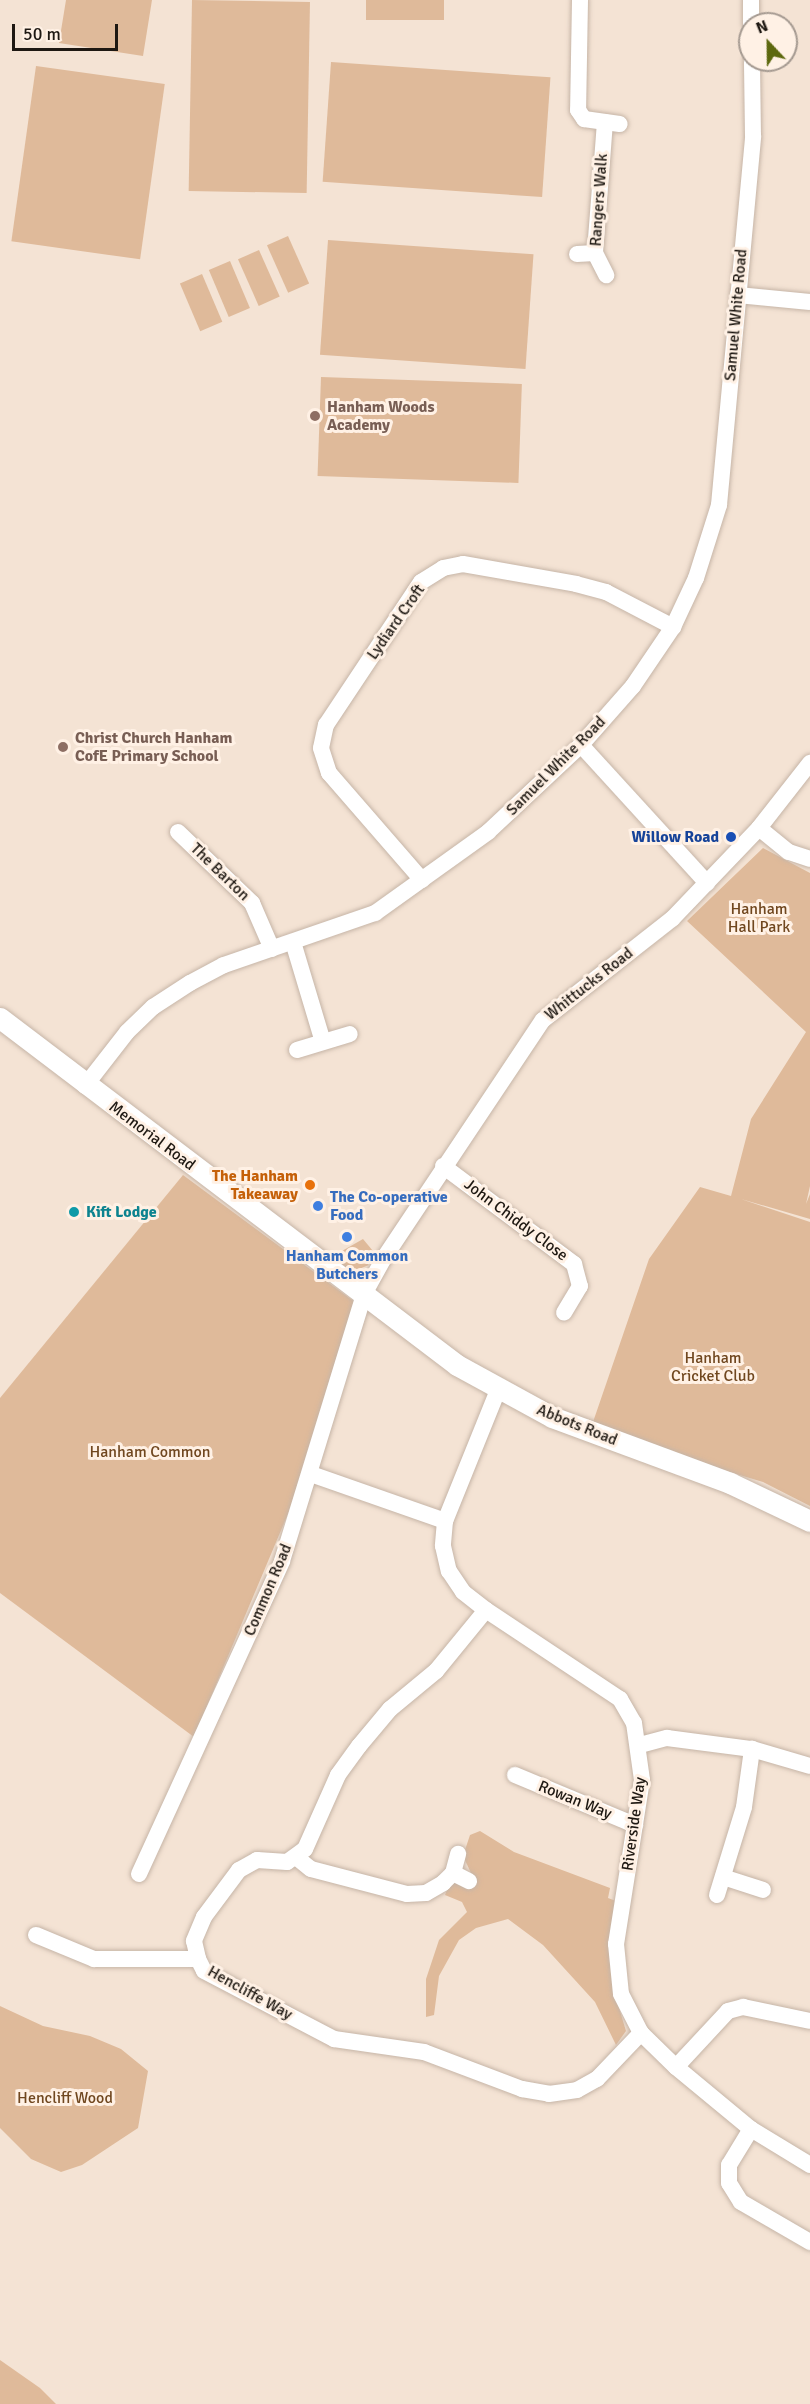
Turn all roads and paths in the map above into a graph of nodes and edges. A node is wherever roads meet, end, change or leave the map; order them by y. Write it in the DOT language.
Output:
graph roads {
  1 [pos="580,0"];
  2 [pos="752,72"];
  3 [pos="595,253"];
  4 [pos="577,254"];
  5 [pos="606,275"];
  6 [pos="738,295"];
  7 [pos="810,302"];
  8 [pos="673,627"];
  9 [pos="581,745"];
  10 [pos="810,762"];
  11 [pos="759,828"];
  12 [pos="178,832"];
  13 [pos="810,860"];
  14 [pos="422,880"];
  15 [pos="707,883"];
  16 [pos="293,942"];
  17 [pos="272,949"];
  18 [pos="0,1018"];
  19 [pos="350,1034"];
  20 [pos="323,1042"];
  21 [pos="297,1050"];
  22 [pos="85,1086"];
  23 [pos="443,1166"];
  24 [pos="364,1294"];
  25 [pos="564,1313"];
  26 [pos="498,1390"];
  27 [pos="311,1474"];
  28 [pos="445,1521"];
  29 [pos="810,1521"];
  30 [pos="486,1610"];
  31 [pos="640,1745"];
  32 [pos="752,1749"];
  33 [pos="810,1766"];
  34 [pos="515,1775"];
  35 [pos="635,1825"];
  36 [pos="458,1854"];
  37 [pos="296,1857"];
  38 [pos="453,1873"];
  39 [pos="139,1874"];
  40 [pos="723,1877"];
  41 [pos="470,1881"];
  42 [pos="763,1890"];
  43 [pos="717,1895"];
  44 [pos="36,1935"];
  45 [pos="198,1959"];
  46 [pos="810,2021"];
  47 [pos="641,2032"];
  48 [pos="676,2067"];
  49 [pos="750,2129"];
  50 [pos="810,2165"];
  51 [pos="810,2242"];
  1 -- 3 [label="street, Rangers Walk"];
  2 -- 6 [label="street, Samuel White Road"];
  3 -- 4 [label="street"];
  3 -- 5 [label="street, Rangers Walk"];
  6 -- 7 [label="street"];
  6 -- 8 [label="street, Samuel White Road"];
  8 -- 9 [label="street, Samuel White Road"];
  8 -- 14 [label="street, Lydiard Croft"];
  9 -- 14 [label="street, Samuel White Road"];
  9 -- 15 [label="street"];
  10 -- 11 [label="street, Whittucks Road"];
  11 -- 13 [label="street"];
  11 -- 15 [label="street, Whittucks Road"];
  12 -- 17 [label="street, The Barton"];
  14 -- 16 [label="street, Samuel White Road"];
  15 -- 23 [label="street, Whittucks Road"];
  16 -- 17 [label="street, Samuel White Road"];
  16 -- 20 [label="street"];
  17 -- 22 [label="street, Samuel White Road"];
  18 -- 22 [label="street, Memorial Road"];
  19 -- 20 [label="street"];
  20 -- 21 [label="street"];
  22 -- 24 [label="street, Memorial Road"];
  23 -- 24 [label="street, Whittucks Road"];
  23 -- 25 [label="street, John Chiddy Close"];
  24 -- 26 [label="street, Abbots Road"];
  24 -- 27 [label="street, Common Road"];
  26 -- 28 [label="street, Riverside Way"];
  26 -- 29 [label="street, Abbots Road"];
  27 -- 28 [label="street"];
  27 -- 39 [label="street, Common Road"];
  28 -- 30 [label="street, Riverside Way"];
  30 -- 31 [label="street, Riverside Way"];
  30 -- 37 [label="street"];
  31 -- 32 [label="street"];
  31 -- 35 [label="street, Riverside Way"];
  32 -- 33 [label="street"];
  32 -- 40 [label="street"];
  34 -- 35 [label="street, Rowan Way"];
  35 -- 47 [label="street, Riverside Way"];
  36 -- 38 [label="street"];
  37 -- 38 [label="street"];
  37 -- 45 [label="street, Hencliffe Way"];
  38 -- 41 [label="street"];
  40 -- 42 [label="street"];
  40 -- 43 [label="street"];
  44 -- 45 [label="street"];
  45 -- 47 [label="street, Hencliffe Way"];
  46 -- 48 [label="street"];
  47 -- 48 [label="street, Riverside Way"];
  48 -- 49 [label="street, Riverside Way"];
  49 -- 50 [label="street, Riverside Way"];
  49 -- 51 [label="street"];
}
